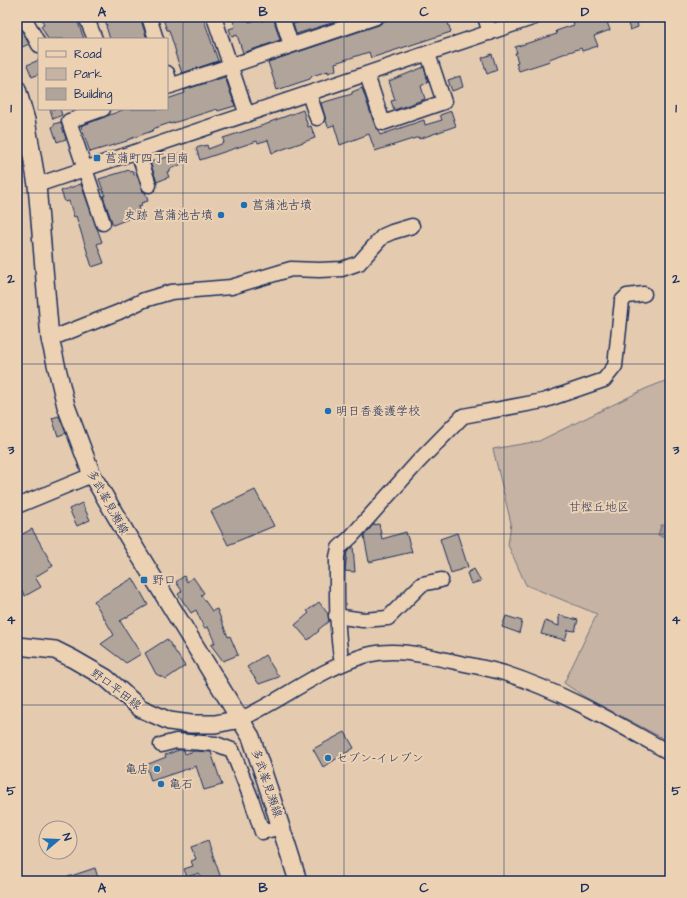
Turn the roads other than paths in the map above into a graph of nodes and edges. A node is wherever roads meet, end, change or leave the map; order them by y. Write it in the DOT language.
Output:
graph roads {
  1 [pos="24,17"];
  2 [pos="86,17"];
  3 [pos="148,17"];
  4 [pos="214,17"];
  5 [pos="282,17"];
  6 [pos="376,17"];
  7 [pos="485,17"];
  8 [pos="535,17"];
  9 [pos="349,21"];
  10 [pos="490,33"];
  11 [pos="95,38"];
  12 [pos="156,38"];
  13 [pos="38,43"];
  14 [pos="291,45"];
  15 [pos="428,54"];
  16 [pos="231,65"];
  17 [pos="367,75"];
  18 [pos="168,82"];
  19 [pos="17,89"];
  20 [pos="309,94"];
  21 [pos="100,110"];
  22 [pos="248,115"];
  23 [pos="316,118"];
  24 [pos="138,152"];
  25 [pos="85,170"];
  26 [pos="149,184"];
  27 [pos="37,186"];
  28 [pos="103,223"];
  29 [pos="412,226"];
  30 [pos="644,294"];
  31 [pos="50,339"];
  32 [pos="92,475"];
  33 [pos="17,506"];
  34 [pos="441,580"];
  35 [pos="336,616"];
  36 [pos="17,646"];
  37 [pos="342,664"];
  38 [pos="241,719"];
  39 [pos="161,745"];
  40 [pos="670,753"];
  41 [pos="281,828"];
  42 [pos="298,881"];
  1 -- 13 [label="street"];
  2 -- 11 [label="street"];
  3 -- 12 [label="street"];
  4 -- 16 [label="street"];
  5 -- 14 [label="street"];
  6 -- 9 [label="street"];
  7 -- 10 [label="street"];
  8 -- 10 [label="street"];
  9 -- 14 [label="street"];
  10 -- 15 [label="street"];
  14 -- 16 [label="street"];
  15 -- 17 [label="street"];
  15 -- 17 [label="street"];
  16 -- 18 [label="street"];
  16 -- 22 [label="street"];
  17 -- 20 [label="street"];
  19 -- 27 [label="main road, 多武峯見瀬線"];
  20 -- 22 [label="street"];
  20 -- 23 [label="street"];
  21 -- 25 [label="street"];
  22 -- 24 [label="street"];
  24 -- 25 [label="street"];
  24 -- 26 [label="street"];
  25 -- 27 [label="street"];
  25 -- 28 [label="street"];
  27 -- 31 [label="main road, 多武峯見瀬線"];
  29 -- 31 [label="street"];
  30 -- 35 [label="street"];
  31 -- 32 [label="main road, 多武峯見瀬線"];
  32 -- 33 [label="street"];
  32 -- 38 [label="main road, 多武峯見瀬線"];
  34 -- 35 [label="street"];
  35 -- 37 [label="street"];
  36 -- 38 [label="main road, 野口平田線"];
  37 -- 38 [label="street"];
  37 -- 40 [label="street"];
  38 -- 41 [label="main road, 多武峯見瀬線"];
  39 -- 41 [label="street"];
  41 -- 42 [label="main road, 多武峯見瀬線"];
}
